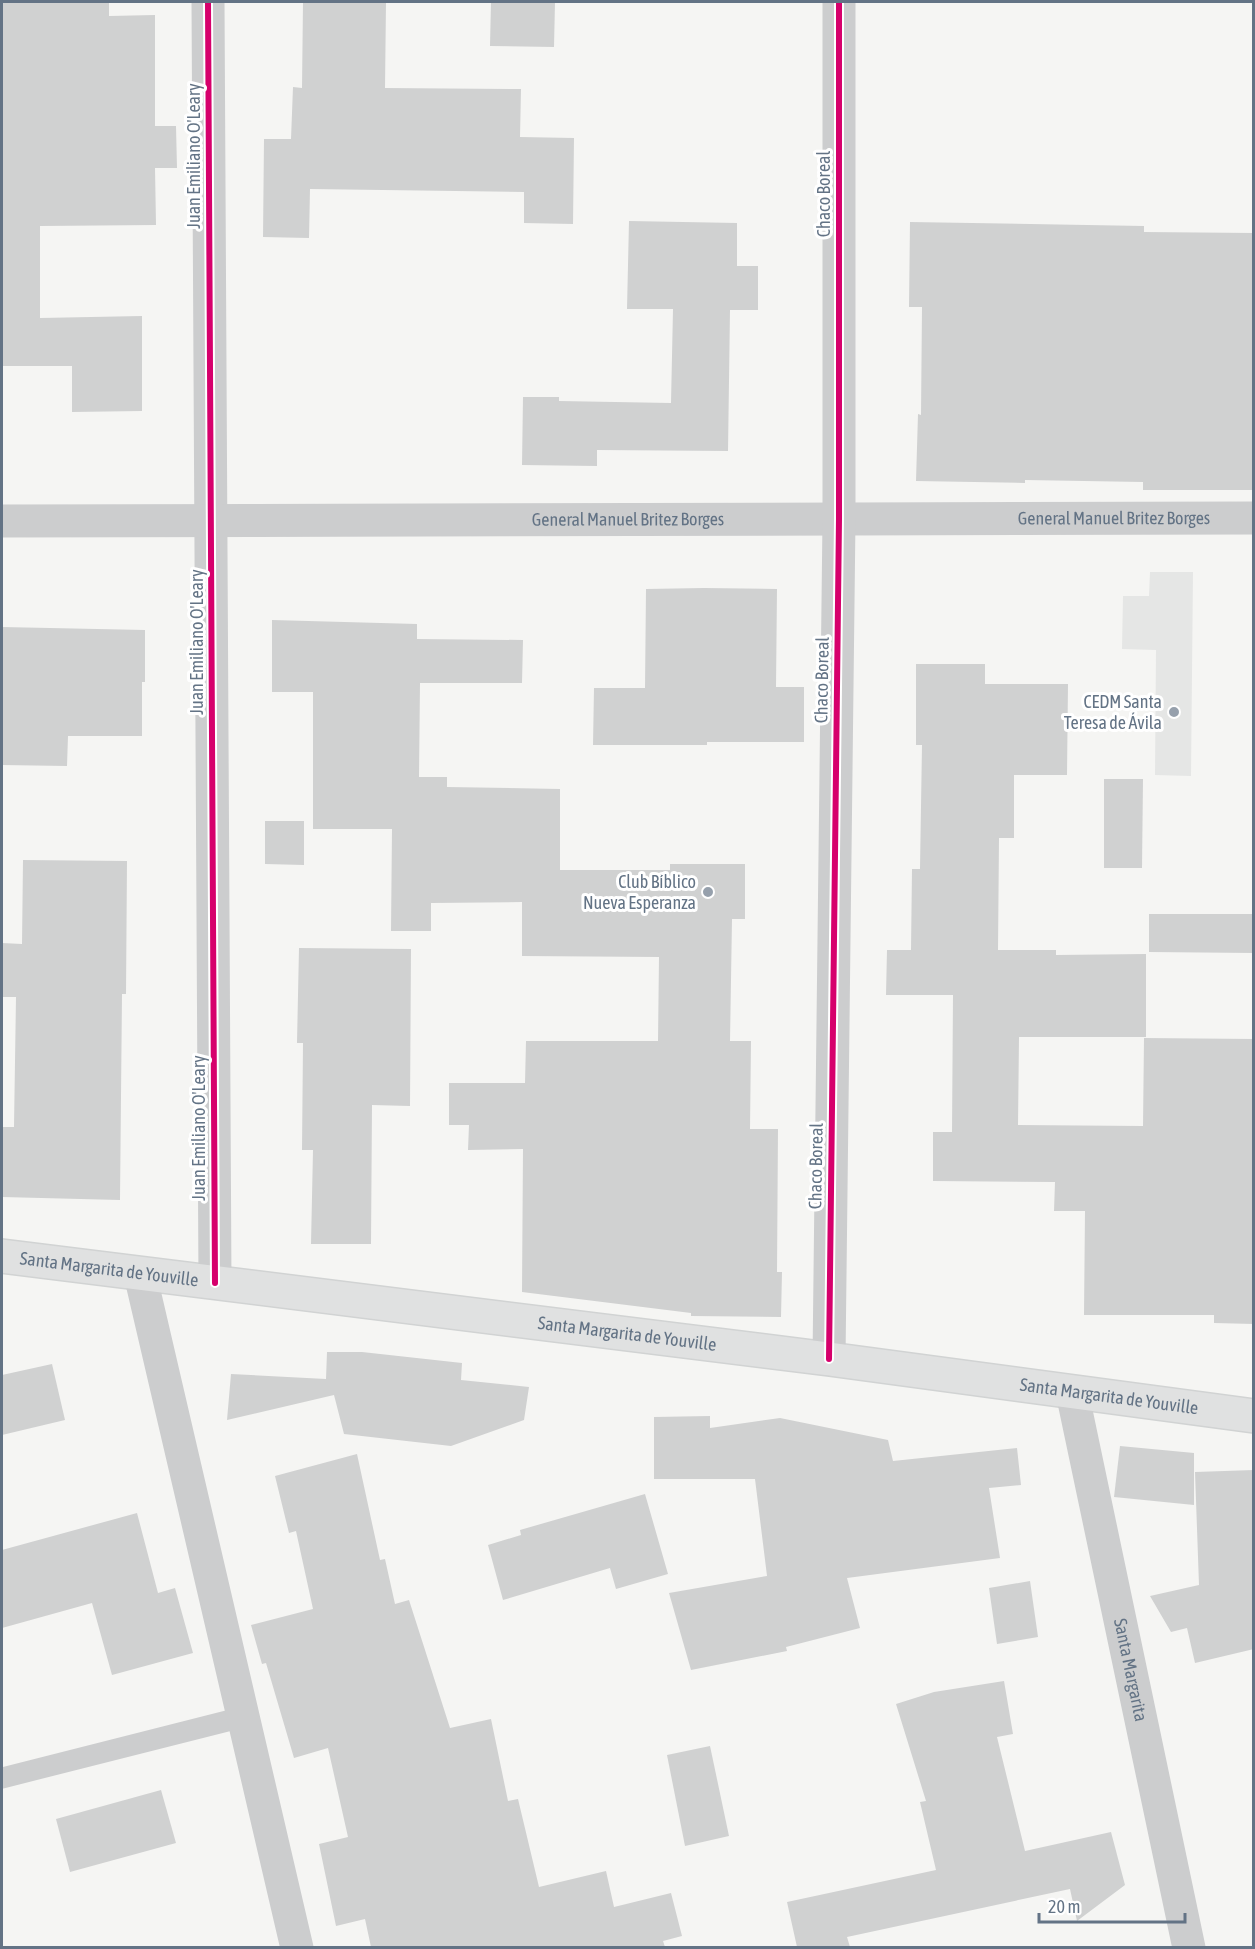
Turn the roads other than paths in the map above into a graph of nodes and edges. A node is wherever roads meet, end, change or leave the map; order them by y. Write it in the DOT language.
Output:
graph roads {
  1 [pos="208,2"];
  2 [pos="839,2"];
  3 [pos="1254,518"];
  4 [pos="838,519"];
  5 [pos="212,520"];
  6 [pos="2,521"];
  7 [pos="2,1256"];
  8 [pos="140,1274"];
  9 [pos="215,1283"];
  10 [pos="829,1359"];
  11 [pos="1072,1392"];
  12 [pos="1254,1416"];
  13 [pos="243,1717"];
  14 [pos="2,1778"];
  15 [pos="297,1947"];
  16 [pos="1189,1947"];
  1 -- 5 [label="street, Juan Emiliano O'Leary"];
  2 -- 4 [label="street, Chaco Boreal"];
  3 -- 4 [label="street, General Manuel Britez Borges"];
  4 -- 5 [label="street, General Manuel Britez Borges"];
  4 -- 10 [label="street, Chaco Boreal"];
  5 -- 6 [label="street, General Manuel Britez Borges"];
  5 -- 9 [label="street, Juan Emiliano O'Leary"];
  7 -- 8 [label="main road, Santa Margarita de Youville"];
  8 -- 9 [label="main road, Santa Margarita de Youville"];
  8 -- 13 [label="street"];
  9 -- 10 [label="main road, Santa Margarita de Youville"];
  10 -- 11 [label="main road, Santa Margarita de Youville"];
  11 -- 12 [label="main road, Santa Margarita de Youville"];
  11 -- 16 [label="street, Santa Margarita"];
  13 -- 14 [label="lane"];
  13 -- 15 [label="street"];
}
